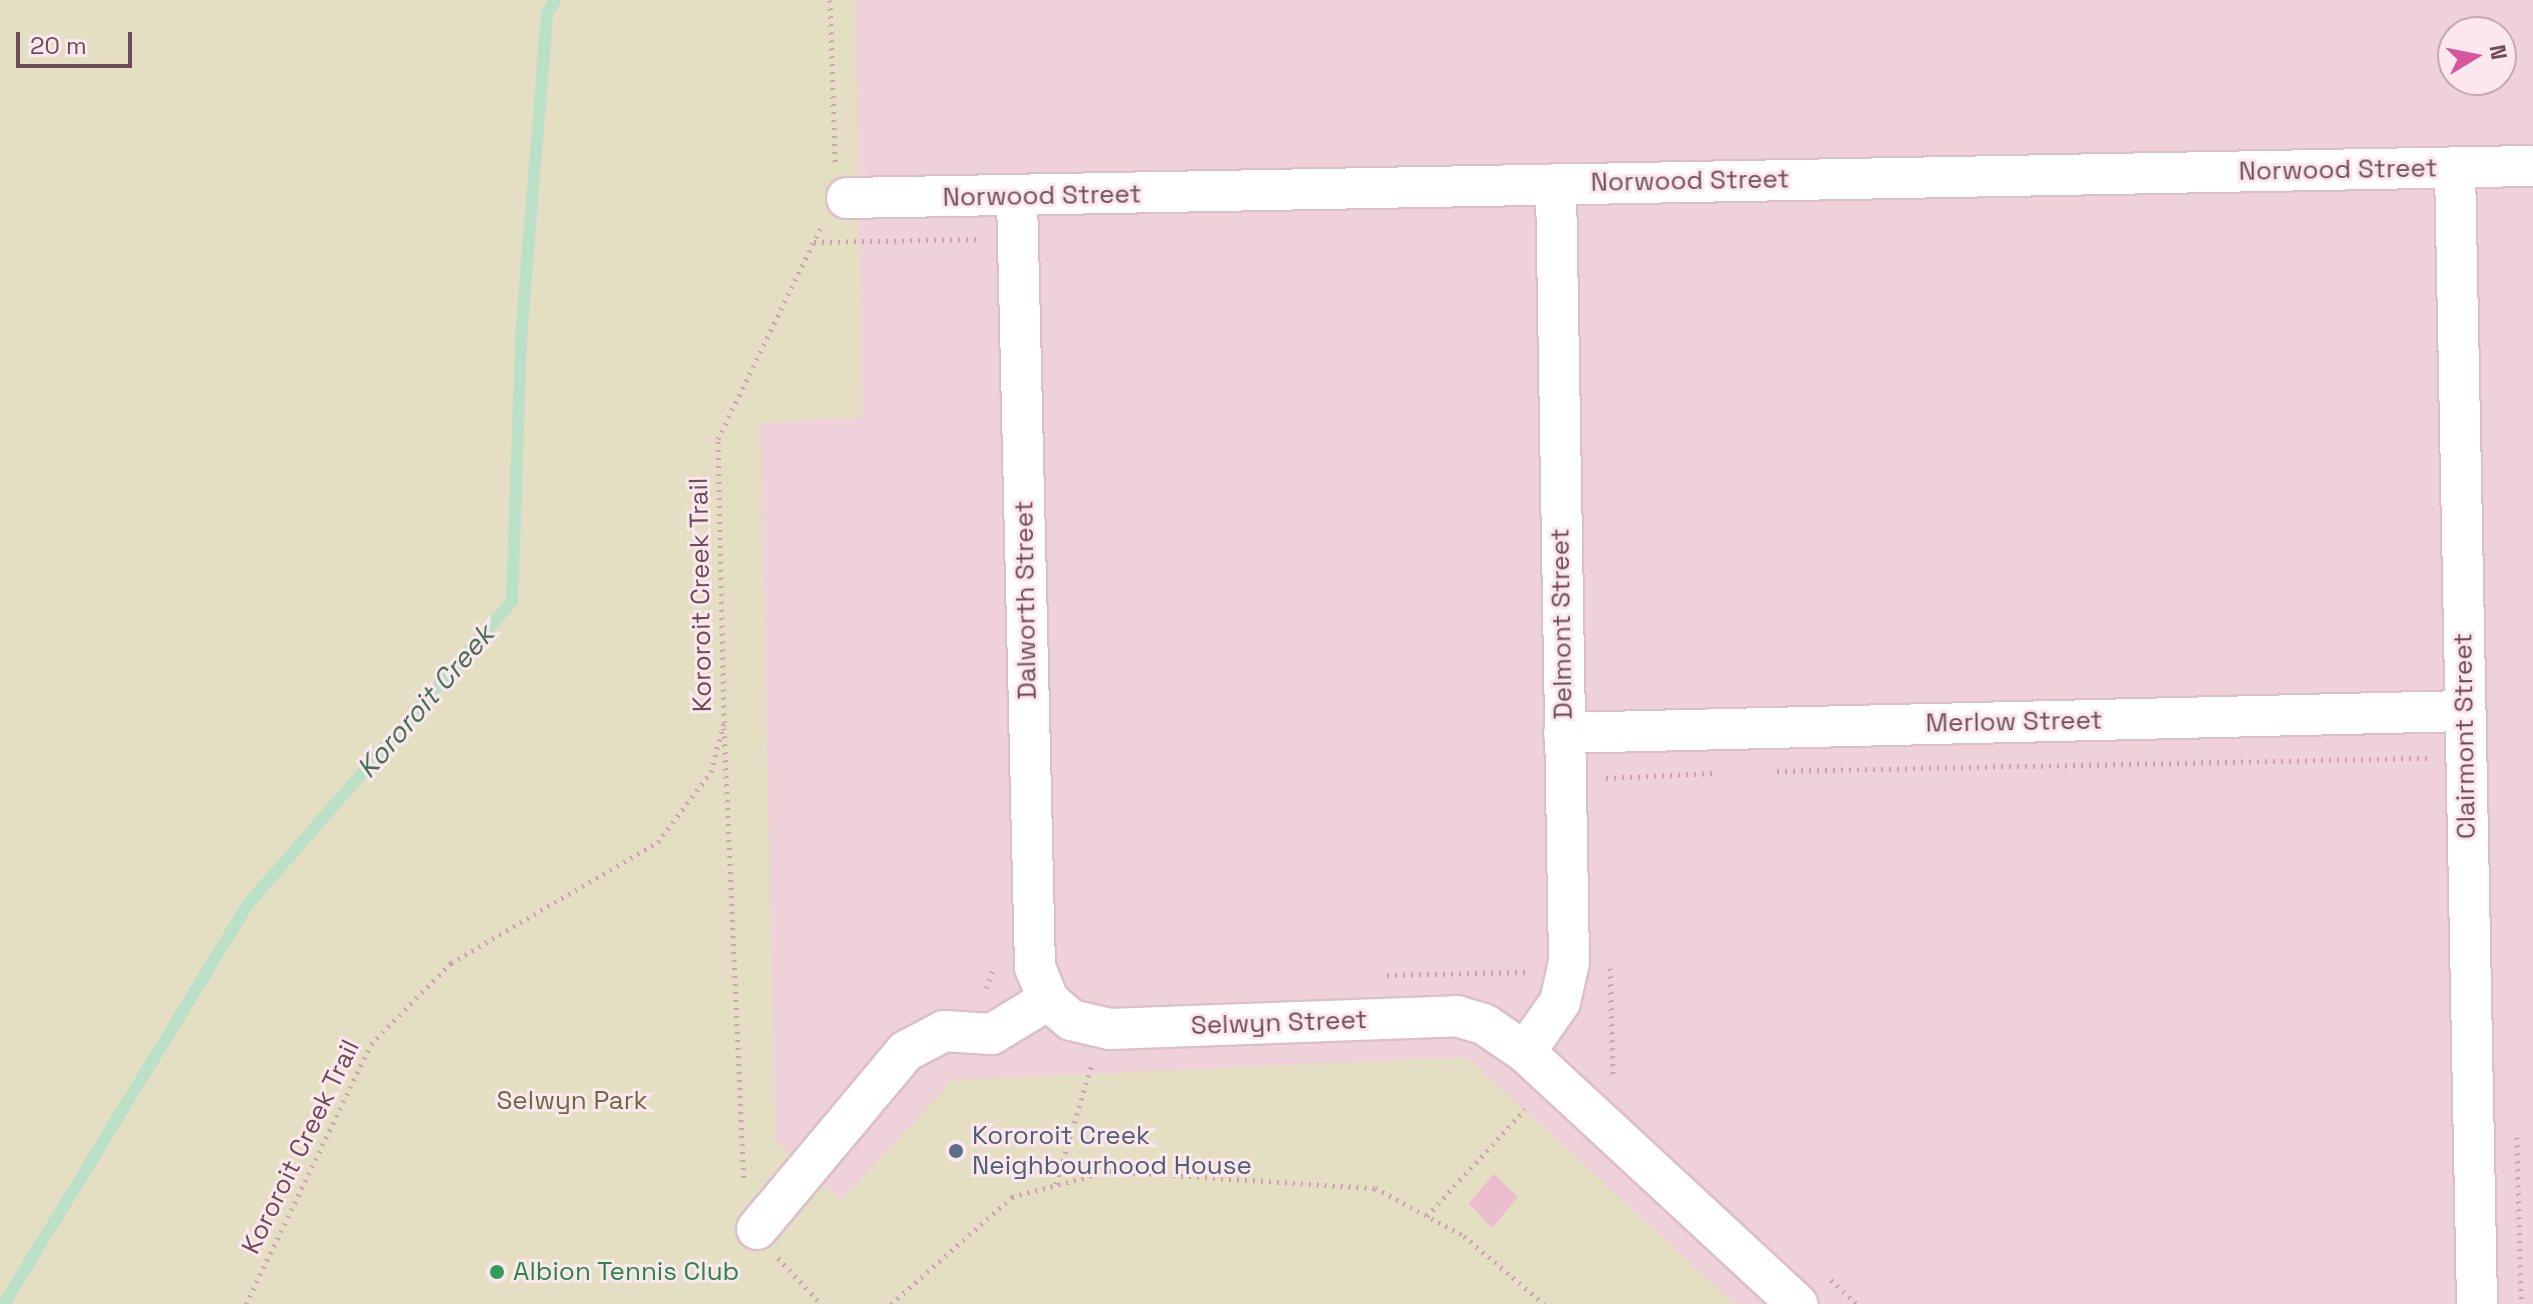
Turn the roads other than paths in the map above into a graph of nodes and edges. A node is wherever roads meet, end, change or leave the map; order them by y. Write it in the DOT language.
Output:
graph roads {
  1 [pos="2533,166"];
  2 [pos="2455,168"];
  3 [pos="1556,184"];
  4 [pos="835,197"];
  5 [pos="1017,198"];
  6 [pos="2464,711"];
  7 [pos="1564,733"];
  8 [pos="1048,1000"];
  9 [pos="1525,1052"];
  10 [pos="757,1229"];
  11 [pos="1797,1304"];
  12 [pos="2477,1304"];
  1 -- 2 [label="street, Norwood Street"];
  2 -- 3 [label="street, Norwood Street"];
  2 -- 6 [label="street, Clairmont Street"];
  3 -- 5 [label="street, Norwood Street"];
  3 -- 7 [label="street, Delmont Street"];
  4 -- 5 [label="street, Norwood Street"];
  5 -- 8 [label="street, Dalworth Street"];
  6 -- 7 [label="street, Merlow Street"];
  6 -- 12 [label="street, Clairmont Street"];
  7 -- 9 [label="street, Delmont Street"];
  8 -- 9 [label="street, Selwyn Street"];
  8 -- 10 [label="street"];
  9 -- 11 [label="street, Selwyn Street"];
}
